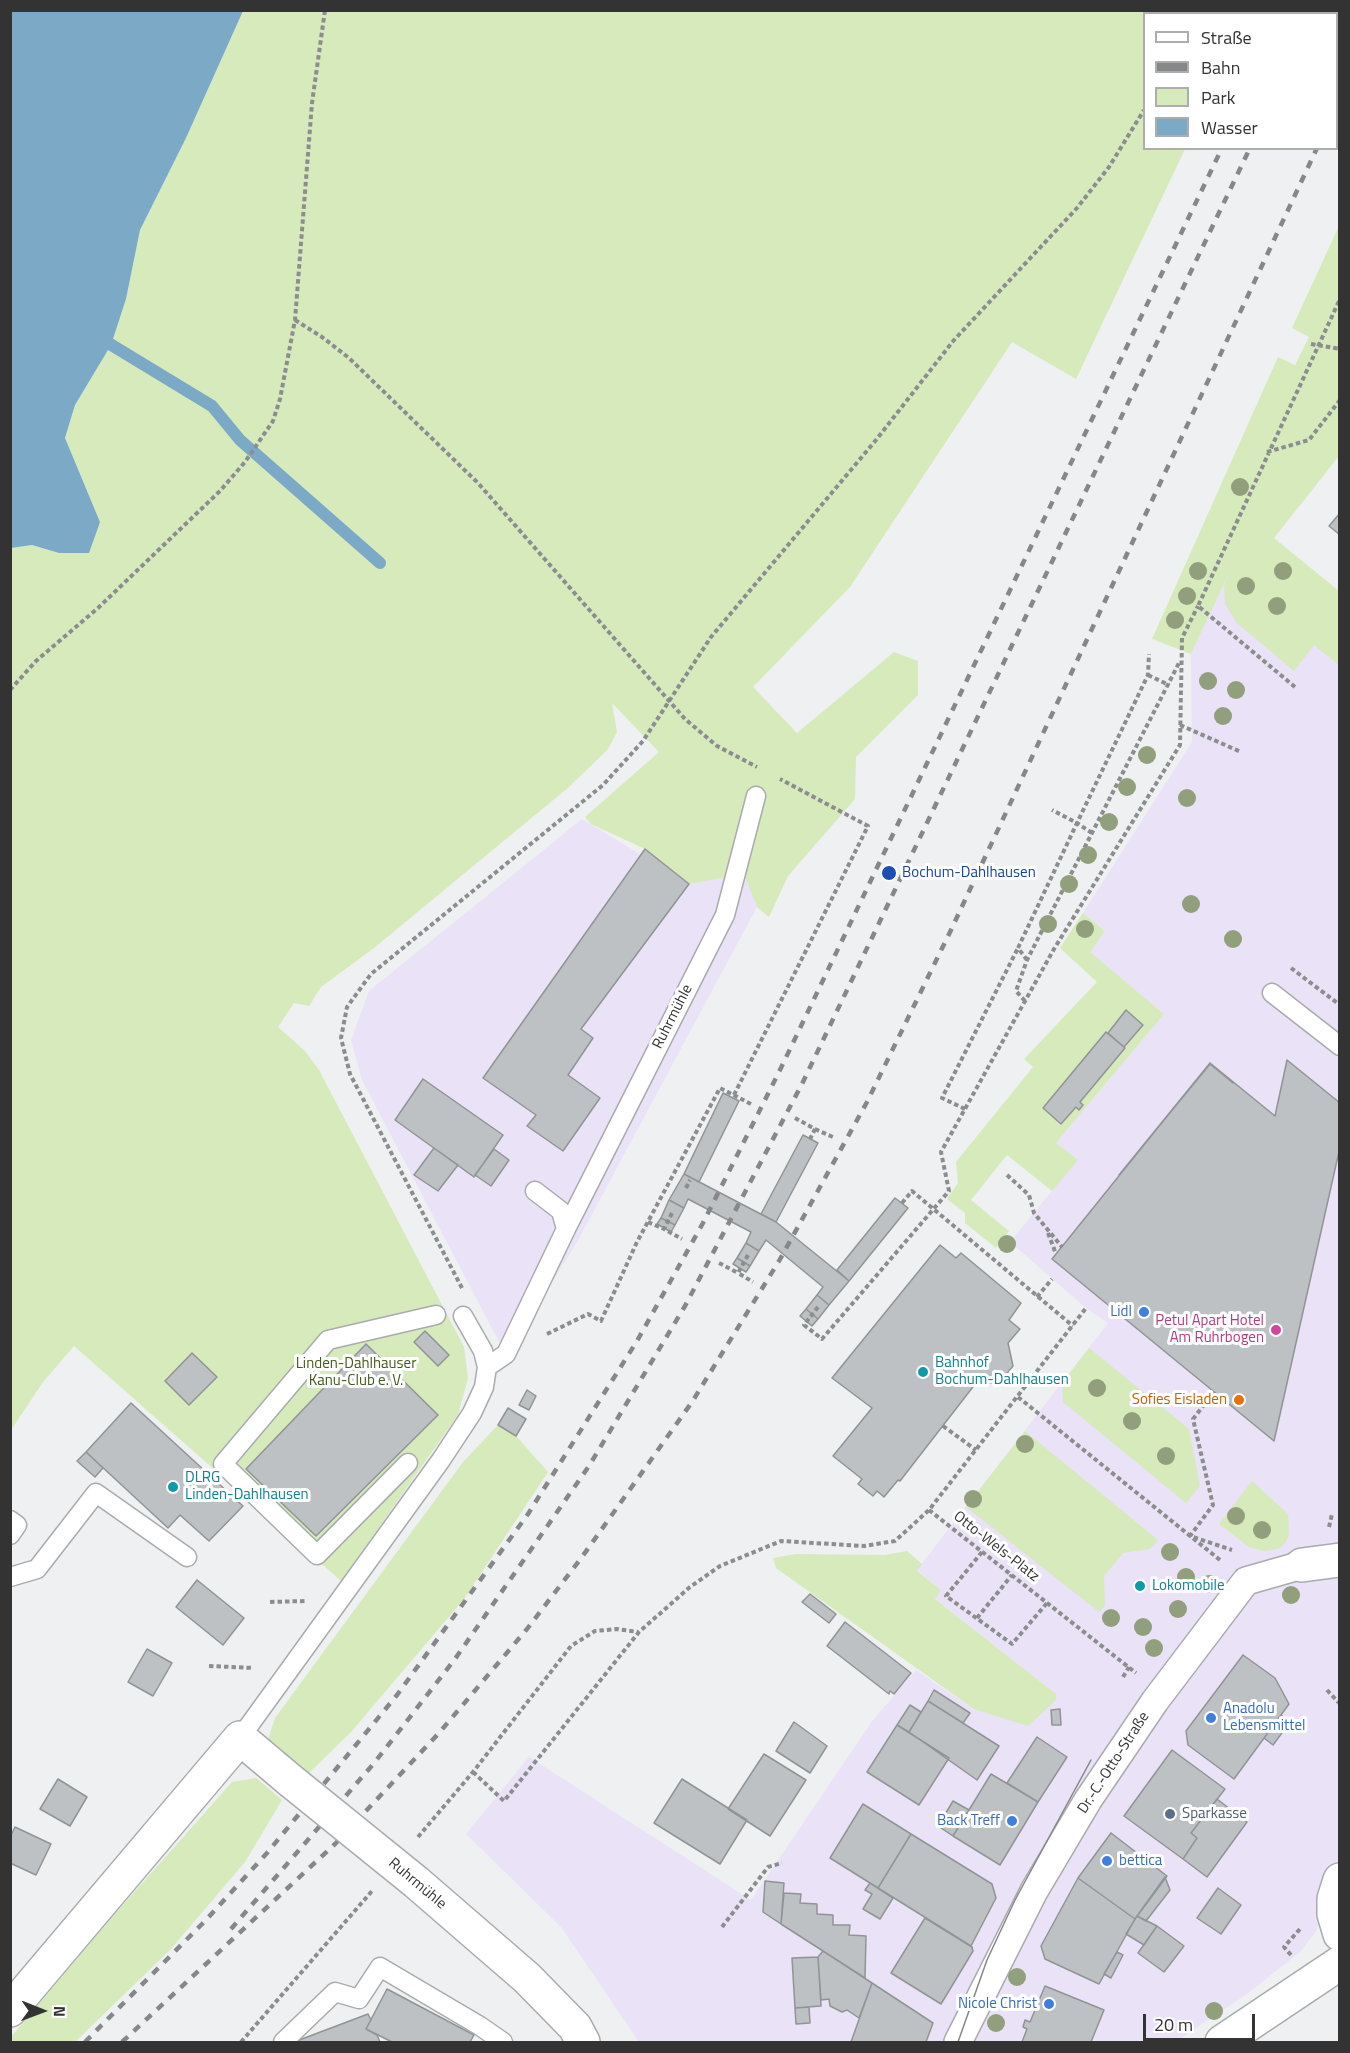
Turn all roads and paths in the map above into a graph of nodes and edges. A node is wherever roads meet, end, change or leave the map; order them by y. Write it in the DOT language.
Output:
graph roads {
  1 [pos="325,10"];
  2 [pos="1143,112"];
  3 [pos="1340,299"];
  4 [pos="295,320"];
  5 [pos="1311,344"];
  6 [pos="1317,346"];
  7 [pos="1340,349"];
  8 [pos="1340,400"];
  9 [pos="1267,452"];
  10 [pos="1198,606"];
  11 [pos="1149,654"];
  12 [pos="1182,657"];
  13 [pos="1148,675"];
  14 [pos="1169,685"];
  15 [pos="1295,687"];
  16 [pos="10,690"];
  17 [pos="668,699"];
  18 [pos="1180,725"];
  19 [pos="1241,752"];
  20 [pos="763,770"];
  21 [pos="772,775"];
  22 [pos="756,796"];
  23 [pos="1052,810"];
  24 [pos="1077,823"];
  25 [pos="1092,833"];
  26 [pos="1018,948"];
  27 [pos="1027,960"];
  28 [pos="1292,968"];
  29 [pos="1272,993"];
  30 [pos="1025,1001"];
  31 [pos="1340,1005"];
  32 [pos="1340,1046"];
  33 [pos="734,1095"];
  34 [pos="751,1104"];
  35 [pos="965,1109"];
  36 [pos="795,1118"];
  37 [pos="815,1128"];
  38 [pos="834,1138"];
  39 [pos="810,1139"];
  40 [pos="1007,1175"];
  41 [pos="690,1180"];
  42 [pos="686,1188"];
  43 [pos="535,1191"];
  44 [pos="902,1203"];
  45 [pos="934,1210"];
  46 [pos="672,1213"];
  47 [pos="648,1222"];
  48 [pos="566,1229"];
  49 [pos="664,1229"];
  50 [pos="1046,1229"];
  51 [pos="682,1239"];
  52 [pos="1062,1247"];
  53 [pos="1056,1254"];
  54 [pos="748,1255"];
  55 [pos="719,1263"];
  56 [pos="738,1273"];
  57 [pos="1052,1279"];
  58 [pos="753,1282"];
  59 [pos="1037,1297"];
  60 [pos="818,1307"];
  61 [pos="1086,1308"];
  62 [pos="436,1315"];
  63 [pos="463,1316"];
  64 [pos="1073,1326"];
  65 [pos="506,1354"];
  66 [pos="487,1367"];
  67 [pos="1214,1392"];
  68 [pos="1018,1397"];
  69 [pos="943,1425"];
  70 [pos="976,1450"];
  71 [pos="408,1463"];
  72 [pos="929,1510"];
  73 [pos="1190,1536"];
  74 [pos="982,1552"];
  75 [pos="187,1557"];
  76 [pos="1340,1560"];
  77 [pos="1302,1565"];
  78 [pos="1012,1575"];
  79 [pos="10,1577"];
  80 [pos="1246,1581"];
  81 [pos="311,1601"];
  82 [pos="270,1602"];
  83 [pos="1047,1603"];
  84 [pos="977,1618"];
  85 [pos="639,1632"];
  86 [pos="209,1666"];
  87 [pos="1129,1667"];
  88 [pos="257,1668"];
  89 [pos="1123,1677"];
  90 [pos="1327,1690"];
  91 [pos="1161,1693"];
  92 [pos="1340,1704"];
  93 [pos="240,1738"];
  94 [pos="473,1772"];
  95 [pos="413,1842"];
  96 [pos="782,1863"];
  97 [pos="1340,1880"];
  98 [pos="375,1886"];
  99 [pos="722,1927"];
  100 [pos="1340,1934"];
  101 [pos="1340,1964"];
  102 [pos="10,2010"];
  103 [pos="241,2043"];
  104 [pos="283,2043"];
  105 [pos="502,2043"];
  106 [pos="583,2043"];
  107 [pos="958,2043"];
  108 [pos="1222,2043"];
  1 -- 4 [label="path"];
  2 -- 17 [label="path"];
  3 -- 6 [label="path"];
  4 -- 16 [label="path"];
  4 -- 17 [label="path"];
  5 -- 6 [label="path"];
  6 -- 7 [label="path"];
  6 -- 9 [label="path"];
  8 -- 9 [label="path"];
  9 -- 10 [label="path"];
  10 -- 12 [label="path"];
  10 -- 15 [label="path"];
  11 -- 13 [label="path"];
  12 -- 14 [label="path"];
  12 -- 18 [label="path"];
  13 -- 14 [label="path"];
  13 -- 24 [label="path"];
  14 -- 25 [label="path"];
  17 -- 20 [label="path"];
  17 -- 63 [label="path"];
  18 -- 19 [label="path"];
  18 -- 30 [label="path"];
  21 -- 33 [label="path"];
  22 -- 48 [label="lane, Ruhrmühle"];
  23 -- 24 [label="path"];
  24 -- 25 [label="path"];
  24 -- 26 [label="path"];
  25 -- 27 [label="path"];
  26 -- 27 [label="path"];
  26 -- 35 [label="path"];
  27 -- 30 [label="path"];
  28 -- 31 [label="path"];
  29 -- 32 [label="lane"];
  30 -- 35 [label="path"];
  33 -- 34 [label="path"];
  33 -- 47 [label="path"];
  35 -- 45 [label="path"];
  36 -- 37 [label="path"];
  37 -- 38 [label="path"];
  37 -- 39 [label="path"];
  40 -- 50 [label="path"];
  41 -- 42 [label="path"];
  43 -- 48 [label="lane"];
  44 -- 45 [label="path"];
  45 -- 59 [label="path"];
  45 -- 60 [label="path"];
  46 -- 49 [label="path"];
  47 -- 49 [label="path"];
  47 -- 65 [label="path"];
  48 -- 65 [label="lane, Ruhrmühle"];
  49 -- 51 [label="path"];
  50 -- 52 [label="path"];
  50 -- 53 [label="path"];
  54 -- 56 [label="path"];
  55 -- 56 [label="path"];
  56 -- 58 [label="path"];
  57 -- 59 [label="path"];
  59 -- 64 [label="path"];
  61 -- 64 [label="path"];
  62 -- 71 [label="lane"];
  63 -- 66 [label="lane"];
  64 -- 68 [label="path"];
  65 -- 66 [label="lane, Ruhrmühle"];
  66 -- 93 [label="lane"];
  67 -- 73 [label="path"];
  68 -- 70 [label="path"];
  68 -- 73 [label="path"];
  69 -- 70 [label="path"];
  70 -- 72 [label="path"];
  72 -- 74 [label="path, Otto-Wels-Platz"];
  72 -- 85 [label="path"];
  73 -- 80 [label="path"];
  74 -- 78 [label="path, Otto-Wels-Platz"];
  74 -- 84 [label="path"];
  75 -- 79 [label="lane"];
  76 -- 77 [label="street"];
  77 -- 80 [label="street"];
  78 -- 83 [label="path, Otto-Wels-Platz"];
  78 -- 84 [label="path"];
  80 -- 91 [label="street, Dr.-C.-Otto-Straße"];
  81 -- 82 [label="path"];
  83 -- 84 [label="path"];
  83 -- 87 [label="path, Otto-Wels-Platz"];
  85 -- 94 [label="path"];
  85 -- 94 [label="path"];
  86 -- 88 [label="path"];
  87 -- 89 [label="path"];
  87 -- 91 [label="path, Otto-Wels-Platz"];
  90 -- 92 [label="path"];
  91 -- 107 [label="street, Dr.-C.-Otto-Straße"];
  93 -- 102 [label="street"];
  93 -- 106 [label="street, Ruhrmühle, bridge"];
  94 -- 95 [label="path"];
  96 -- 99 [label="path"];
  97 -- 100 [label="street"];
  98 -- 103 [label="path"];
  101 -- 108 [label="street"];
  104 -- 105 [label="lane"];
}
